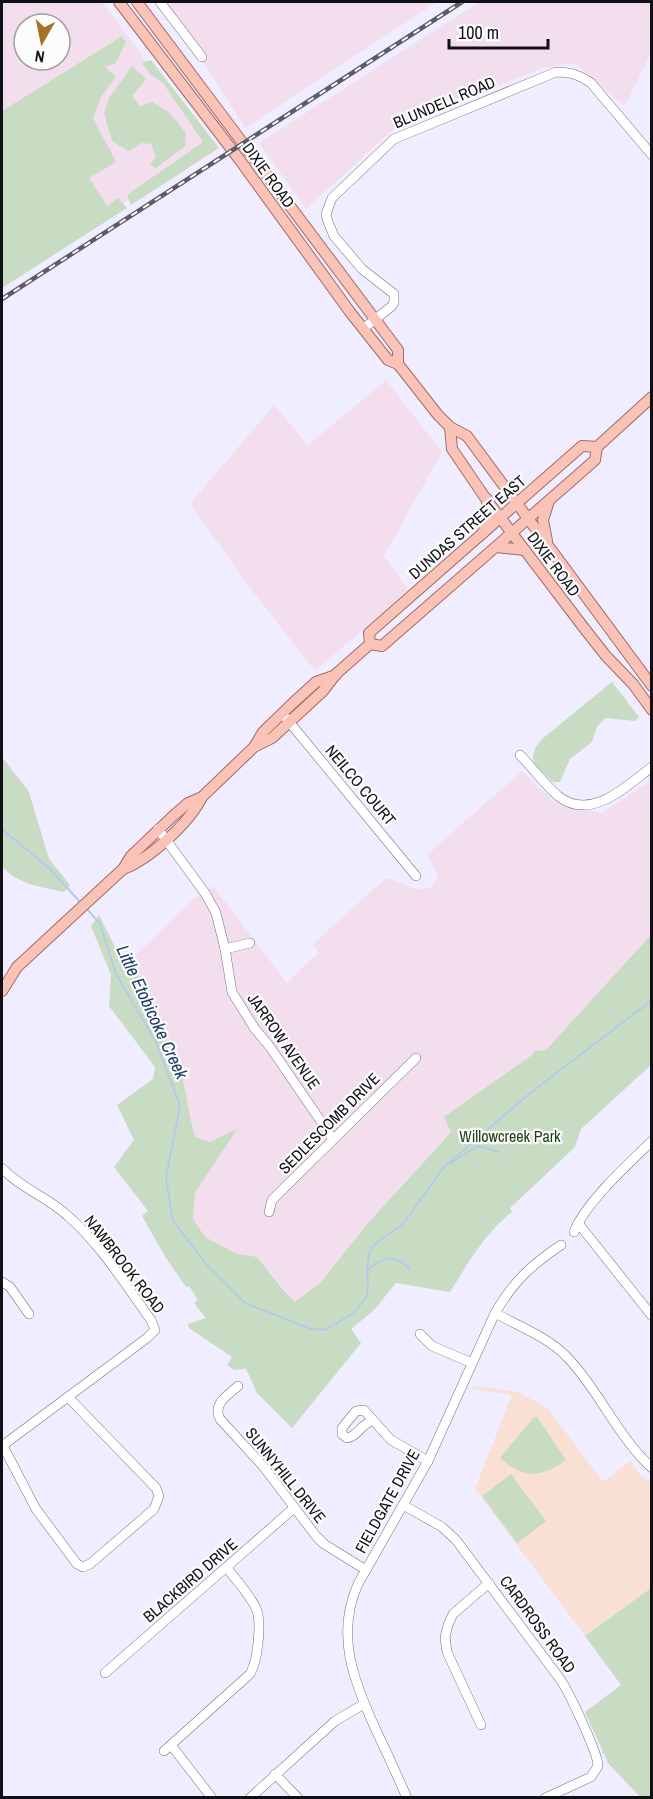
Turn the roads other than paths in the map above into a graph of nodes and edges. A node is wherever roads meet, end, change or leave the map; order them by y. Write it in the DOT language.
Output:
graph roads {
  1 [pos="119,2"];
  2 [pos="137,2"];
  3 [pos="160,2"];
  4 [pos="146,13"];
  5 [pos="134,22"];
  6 [pos="202,57"];
  7 [pos="651,155"];
  8 [pos="376,320"];
  9 [pos="364,328"];
  10 [pos="398,364"];
  11 [pos="651,397"];
  12 [pos="450,427"];
  13 [pos="597,447"];
  14 [pos="503,485"];
  15 [pos="538,486"];
  16 [pos="486,499"];
  17 [pos="550,500"];
  18 [pos="517,504"];
  19 [pos="501,518"];
  20 [pos="528,518"];
  21 [pos="483,533"];
  22 [pos="512,533"];
  23 [pos="548,544"];
  24 [pos="496,547"];
  25 [pos="525,550"];
  26 [pos="370,644"];
  27 [pos="336,674"];
  28 [pos="651,686"];
  29 [pos="651,710"];
  30 [pos="282,713"];
  31 [pos="289,722"];
  32 [pos="254,747"];
  33 [pos="520,755"];
  34 [pos="651,767"];
  35 [pos="202,796"];
  36 [pos="158,829"];
  37 [pos="165,840"];
  38 [pos="123,869"];
  39 [pos="416,876"];
  40 [pos="250,943"];
  41 [pos="225,949"];
  42 [pos="17,967"];
  43 [pos="2,974"];
  44 [pos="2,991"];
  45 [pos="416,1058"];
  46 [pos="333,1138"];
  47 [pos="651,1141"];
  48 [pos="2,1168"];
  49 [pos="269,1212"];
  50 [pos="561,1245"];
  51 [pos="2,1282"];
  52 [pos="495,1313"];
  53 [pos="29,1314"];
  54 [pos="651,1316"];
  55 [pos="420,1334"];
  56 [pos="472,1363"];
  57 [pos="238,1386"];
  58 [pos="68,1397"];
  59 [pos="372,1420"];
  60 [pos="2,1445"];
  61 [pos="428,1461"];
  62 [pos="651,1468"];
  63 [pos="403,1505"];
  64 [pos="294,1508"];
  65 [pos="227,1568"];
  66 [pos="366,1570"];
  67 [pos="489,1583"];
  68 [pos="105,1673"];
  69 [pos="364,1704"];
  70 [pos="481,1725"];
  71 [pos="275,1773"];
  72 [pos="212,1797"];
  73 [pos="250,1797"];
  74 [pos="298,1797"];
  75 [pos="407,1797"];
  76 [pos="546,1797"];
  1 -- 5 [label="main road, DIXIE ROAD"];
  2 -- 4 [label="main road, DIXIE ROAD"];
  3 -- 6 [label="street"];
  4 -- 5 [label="main road"];
  4 -- 8 [label="main road, DIXIE ROAD"];
  5 -- 9 [label="main road, DIXIE ROAD"];
  7 -- 8 [label="street, BLUNDELL ROAD"];
  8 -- 9 [label="street, BLUNDELL ROAD"];
  8 -- 10 [label="main road, DIXIE ROAD"];
  9 -- 10 [label="main road, DIXIE ROAD"];
  10 -- 12 [label="main road, DIXIE ROAD"];
  11 -- 13 [label="main road, DUNDAS STREET EAST"];
  12 -- 14 [label="main road, DIXIE ROAD"];
  12 -- 16 [label="main road, DIXIE ROAD"];
  13 -- 15 [label="main road, DUNDAS STREET EAST"];
  13 -- 17 [label="main road, DUNDAS STREET EAST"];
  14 -- 15 [label="main road"];
  14 -- 18 [label="main road, DIXIE ROAD"];
  15 -- 18 [label="main road, DUNDAS STREET EAST"];
  16 -- 19 [label="main road, DIXIE ROAD"];
  16 -- 21 [label="main road"];
  17 -- 20 [label="main road, DUNDAS STREET EAST"];
  17 -- 23 [label="main road"];
  18 -- 19 [label="main road, DUNDAS STREET EAST"];
  18 -- 20 [label="main road, DIXIE ROAD"];
  19 -- 21 [label="main road, DUNDAS STREET EAST"];
  19 -- 22 [label="main road, DIXIE ROAD"];
  20 -- 22 [label="main road, DUNDAS STREET EAST"];
  20 -- 23 [label="main road, DIXIE ROAD"];
  21 -- 26 [label="main road, DUNDAS STREET EAST"];
  22 -- 24 [label="main road, DUNDAS STREET EAST"];
  22 -- 25 [label="main road, DIXIE ROAD"];
  23 -- 28 [label="main road, DIXIE ROAD"];
  24 -- 25 [label="main road"];
  24 -- 26 [label="main road, DUNDAS STREET EAST"];
  25 -- 29 [label="main road, DIXIE ROAD"];
  26 -- 27 [label="main road, DUNDAS STREET EAST"];
  27 -- 30 [label="main road, DUNDAS STREET EAST"];
  27 -- 31 [label="main road, DUNDAS STREET EAST"];
  30 -- 31 [label="street, NEILCO COURT"];
  30 -- 32 [label="main road, DUNDAS STREET EAST"];
  31 -- 32 [label="main road, DUNDAS STREET EAST"];
  31 -- 39 [label="street, NEILCO COURT"];
  32 -- 35 [label="main road, DUNDAS STREET EAST"];
  33 -- 34 [label="street"];
  35 -- 36 [label="main road, DUNDAS STREET EAST"];
  35 -- 37 [label="main road, DUNDAS STREET EAST"];
  36 -- 37 [label="street, JARROW AVENUE"];
  36 -- 38 [label="main road, DUNDAS STREET EAST"];
  37 -- 38 [label="main road, DUNDAS STREET EAST"];
  37 -- 41 [label="street, JARROW AVENUE"];
  38 -- 42 [label="main road, DUNDAS STREET EAST"];
  40 -- 41 [label="street"];
  41 -- 46 [label="street, JARROW AVENUE"];
  42 -- 43 [label="main road, DUNDAS STREET EAST"];
  42 -- 44 [label="main road, DUNDAS STREET EAST"];
  45 -- 46 [label="street, SEDLESCOMB DRIVE"];
  46 -- 49 [label="street, SEDLESCOMB DRIVE"];
  47 -- 54 [label="street"];
  48 -- 58 [label="street, NAWBROOK ROAD"];
  50 -- 52 [label="street, FIELDGATE DRIVE"];
  51 -- 53 [label="street"];
  52 -- 56 [label="street, FIELDGATE DRIVE"];
  52 -- 62 [label="street"];
  55 -- 56 [label="street"];
  56 -- 61 [label="street, FIELDGATE DRIVE"];
  57 -- 64 [label="street, SUNNYHILL DRIVE"];
  58 -- 60 [label="street, NAWBROOK ROAD"];
  58 -- 60 [label="street"];
  59 -- 61 [label="street"];
  61 -- 63 [label="street, FIELDGATE DRIVE"];
  63 -- 66 [label="street, FIELDGATE DRIVE"];
  63 -- 67 [label="street, CARDROSS ROAD"];
  64 -- 65 [label="street, BLACKBIRD DRIVE"];
  64 -- 66 [label="street, SUNNYHILL DRIVE"];
  65 -- 68 [label="street, BLACKBIRD DRIVE"];
  65 -- 72 [label="street"];
  66 -- 69 [label="street, FIELDGATE DRIVE"];
  67 -- 70 [label="street"];
  67 -- 76 [label="street, CARDROSS ROAD"];
  69 -- 71 [label="street"];
  69 -- 75 [label="street, FIELDGATE DRIVE"];
  71 -- 73 [label="street"];
  71 -- 74 [label="street"];
}
